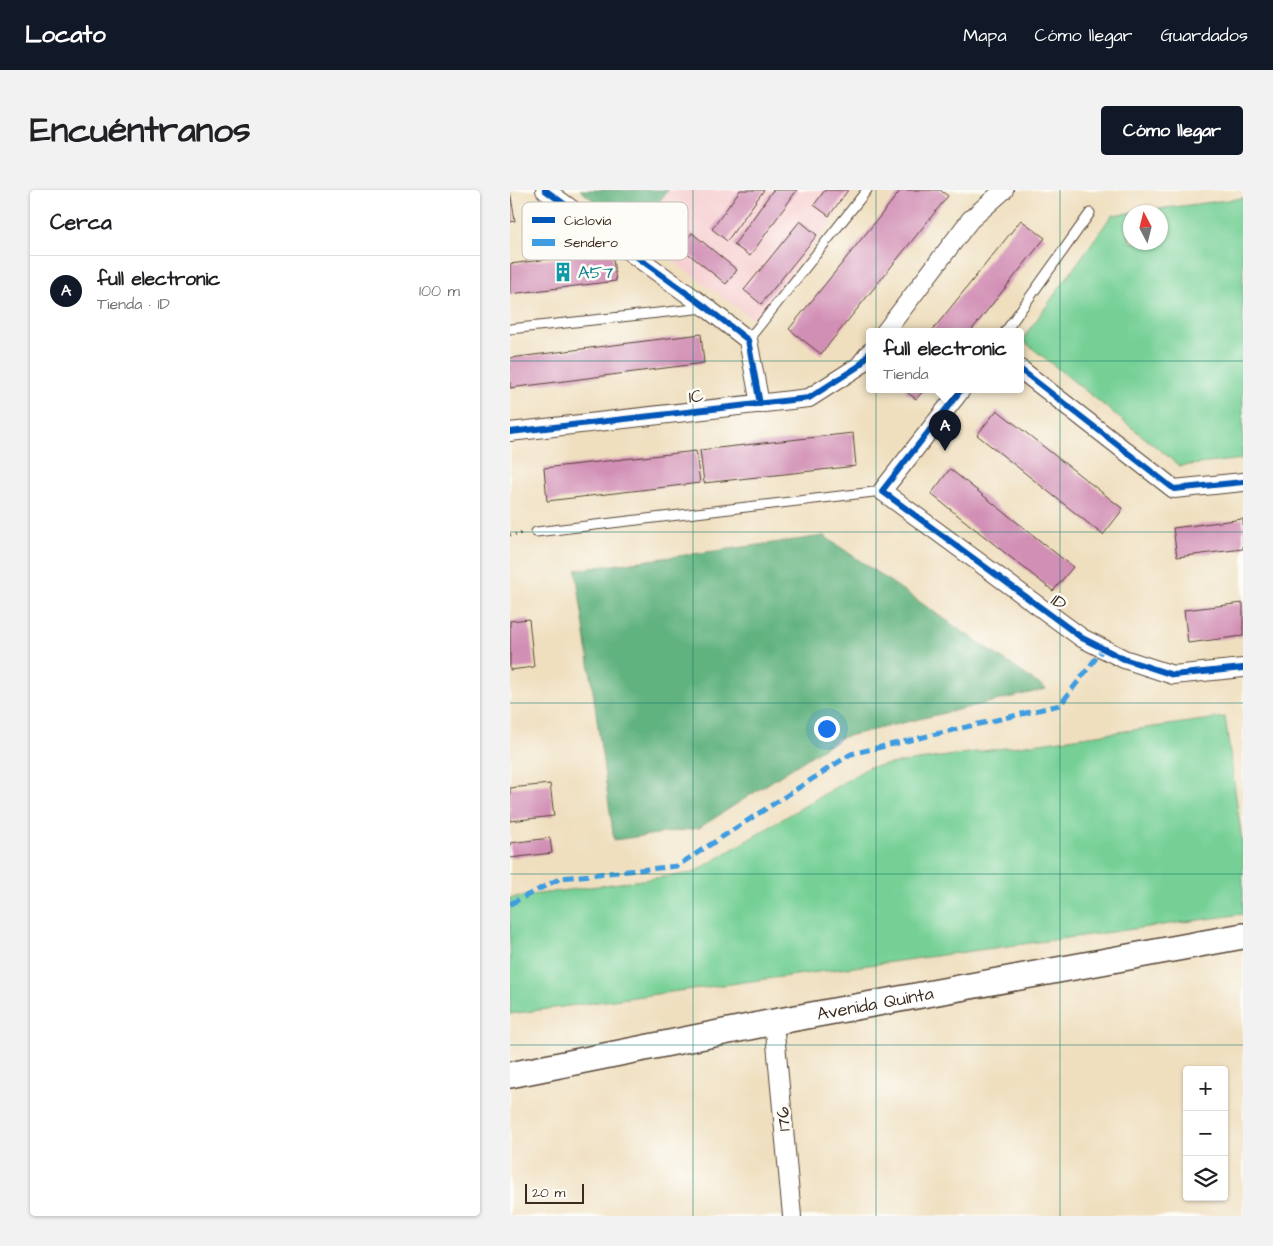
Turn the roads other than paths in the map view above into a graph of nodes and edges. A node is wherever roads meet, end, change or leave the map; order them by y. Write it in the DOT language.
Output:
graph roads {
  1 [pos="545,190"];
  2 [pos="867,190"];
  3 [pos="1004,190"];
  4 [pos="561,202"];
  5 [pos="1090,213"];
  6 [pos="641,260"];
  7 [pos="707,308"];
  8 [pos="888,328"];
  9 [pos="1008,328"];
  10 [pos="510,330"];
  11 [pos="748,340"];
  12 [pos="866,357"];
  13 [pos="1024,372"];
  14 [pos="959,393"];
  15 [pos="760,404"];
  16 [pos="510,432"];
  17 [pos="1243,482"];
  18 [pos="882,491"];
  19 [pos="536,532"];
  20 [pos="1243,668"];
  21 [pos="1243,936"];
  22 [pos="774,1022"];
  23 [pos="510,1074"];
  24 [pos="792,1216"];
  1 -- 4 [label="street"];
  2 -- 11 [label="lane"];
  3 -- 8 [label="street"];
  5 -- 9 [label="lane"];
  6 -- 7 [label="street"];
  7 -- 10 [label="lane"];
  7 -- 11 [label="street"];
  11 -- 15 [label="street"];
  12 -- 15 [label="street, 1C"];
  13 -- 17 [label="street"];
  14 -- 18 [label="street"];
  15 -- 16 [label="street, 1C"];
  18 -- 19 [label="lane"];
  18 -- 20 [label="street, 1D"];
  21 -- 22 [label="main road, Avenida Quinta"];
  22 -- 23 [label="main road, Avenida Quinta"];
  22 -- 24 [label="street, 176"];
}
